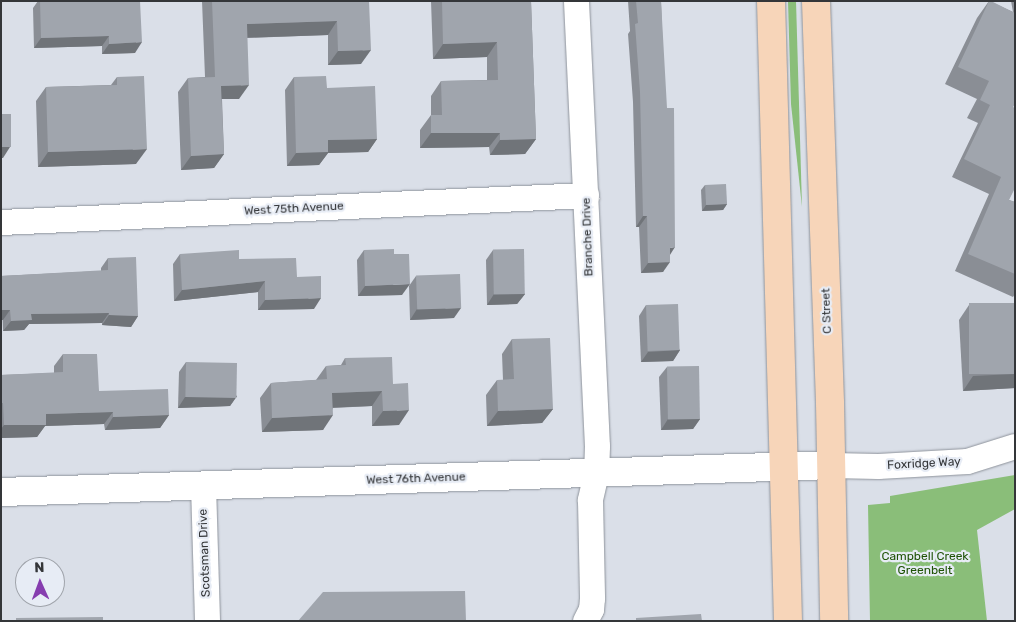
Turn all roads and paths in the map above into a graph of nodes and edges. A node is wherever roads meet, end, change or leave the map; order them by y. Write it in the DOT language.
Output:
graph roads {
  1 [pos="576,1"];
  2 [pos="771,1"];
  3 [pos="816,1"];
  4 [pos="586,195"];
  5 [pos="1,222"];
  6 [pos="1015,446"];
  7 [pos="831,465"];
  8 [pos="784,466"];
  9 [pos="596,473"];
  10 [pos="203,485"];
  11 [pos="1,492"];
  12 [pos="207,621"];
  13 [pos="585,621"];
  14 [pos="788,621"];
  15 [pos="834,621"];
  1 -- 4 [label="street, Branche Drive"];
  2 -- 8 [label="main road"];
  3 -- 7 [label="main road, C Street"];
  4 -- 5 [label="street, West 75th Avenue"];
  4 -- 9 [label="street, Branche Drive"];
  6 -- 7 [label="street, Foxridge Way"];
  7 -- 8 [label="street, West 76th Avenue"];
  7 -- 15 [label="main road, C Street"];
  8 -- 9 [label="street, West 76th Avenue"];
  8 -- 14 [label="main road"];
  9 -- 10 [label="street, West 76th Avenue"];
  9 -- 13 [label="street, Branche Drive"];
  10 -- 11 [label="street, West 76th Avenue"];
  10 -- 12 [label="street, Scotsman Drive"];
}
